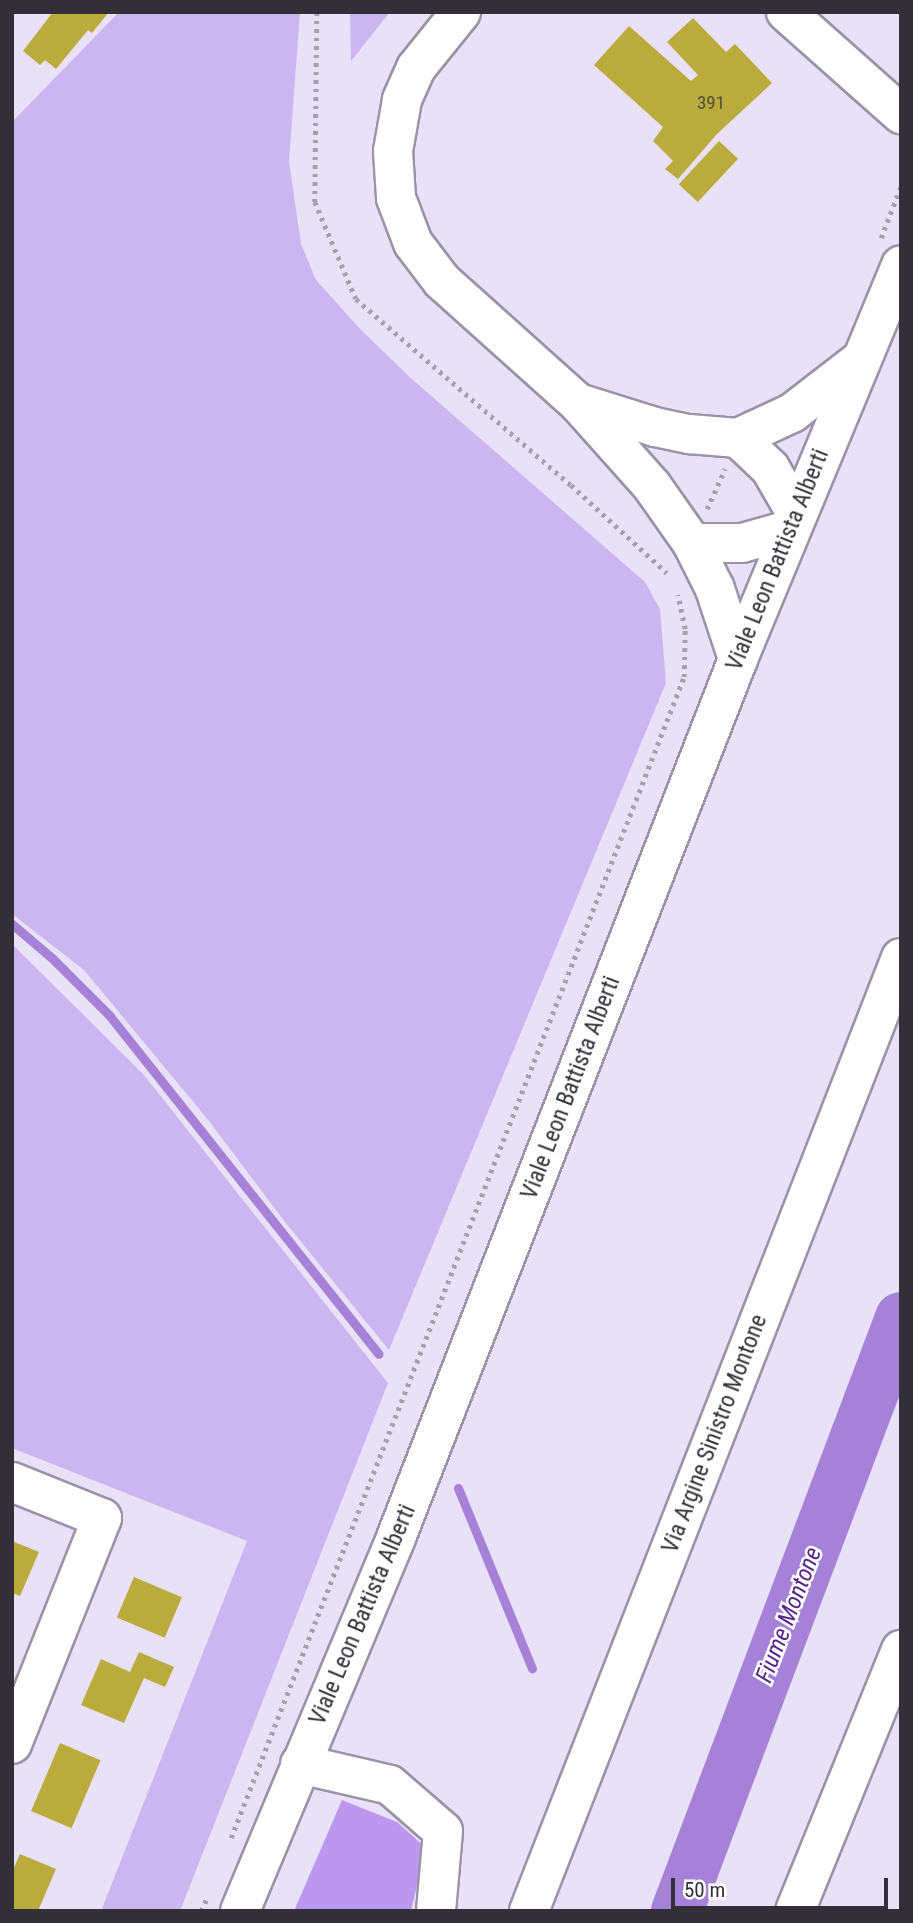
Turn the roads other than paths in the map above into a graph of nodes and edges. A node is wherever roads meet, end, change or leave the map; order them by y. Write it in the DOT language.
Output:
graph roads {
  1 [pos="461,12"];
  2 [pos="786,12"];
  3 [pos="901,114"];
  4 [pos="891,252"];
  5 [pos="860,361"];
  6 [pos="579,404"];
  7 [pos="732,453"];
  8 [pos="793,522"];
  9 [pos="699,529"];
  10 [pos="738,659"];
  11 [pos="901,958"];
  12 [pos="12,1482"];
  13 [pos="901,1650"];
  14 [pos="13,1742"];
  15 [pos="300,1764"];
  16 [pos="225,1901"];
  17 [pos="436,1911"];
  18 [pos="529,1911"];
  19 [pos="795,1911"];
  1 -- 6 [label="main road"];
  2 -- 3 [label="main road"];
  4 -- 5 [label="main road, Viale Leon Battista Alberti"];
  5 -- 7 [label="main road"];
  5 -- 8 [label="main road, Viale Leon Battista Alberti"];
  6 -- 7 [label="main road"];
  6 -- 9 [label="main road"];
  7 -- 8 [label="main road"];
  8 -- 9 [label="main road"];
  8 -- 10 [label="main road, Viale Leon Battista Alberti"];
  9 -- 10 [label="main road"];
  10 -- 15 [label="main road, Viale Leon Battista Alberti"];
  11 -- 18 [label="main road, Via Argine Sinistro Montone"];
  12 -- 14 [label="main road"];
  13 -- 19 [label="main road"];
  15 -- 16 [label="main road, Viale Leon Battista Alberti"];
  15 -- 17 [label="main road"];
}
